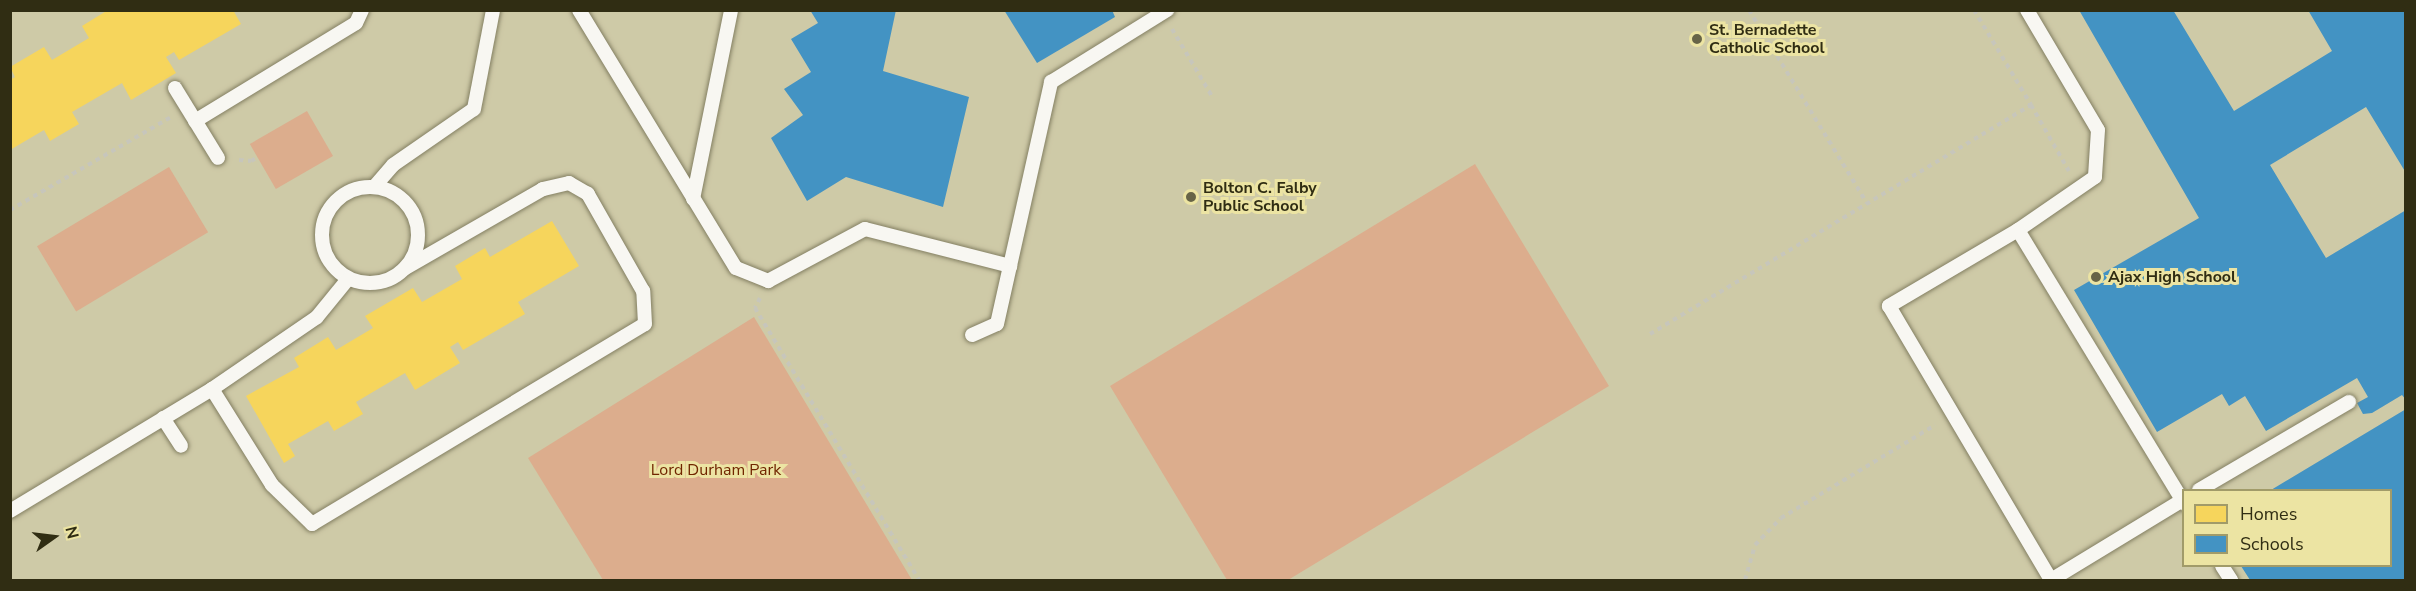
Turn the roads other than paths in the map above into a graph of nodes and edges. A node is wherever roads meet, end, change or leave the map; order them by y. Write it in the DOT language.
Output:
graph roads {
  1 [pos="362,10"];
  2 [pos="493,10"];
  3 [pos="579,10"];
  4 [pos="731,10"];
  5 [pos="2026,10"];
  6 [pos="1165,12"];
  7 [pos="175,88"];
  8 [pos="195,121"];
  9 [pos="218,158"];
  10 [pos="374,188"];
  11 [pos="693,199"];
  12 [pos="2018,230"];
  13 [pos="1010,266"];
  14 [pos="404,269"];
  15 [pos="348,279"];
  16 [pos="972,335"];
  17 [pos="212,388"];
  18 [pos="2349,402"];
  19 [pos="163,418"];
  20 [pos="181,446"];
  21 [pos="2201,489"];
  22 [pos="2182,499"];
  23 [pos="2182,502"];
  24 [pos="10,511"];
  25 [pos="2223,567"];
  26 [pos="2051,580"];
  27 [pos="2231,580"];
  1 -- 8 [label="lane"];
  2 -- 10 [label="lane"];
  3 -- 11 [label="lane"];
  4 -- 11 [label="lane"];
  5 -- 12 [label="lane"];
  6 -- 13 [label="lane"];
  7 -- 8 [label="lane"];
  8 -- 9 [label="lane"];
  10 -- 14 [label="lane"];
  10 -- 15 [label="lane"];
  11 -- 13 [label="lane"];
  12 -- 22 [label="lane"];
  12 -- 26 [label="lane"];
  13 -- 16 [label="lane"];
  14 -- 15 [label="lane"];
  14 -- 17 [label="lane"];
  15 -- 17 [label="lane"];
  17 -- 19 [label="lane"];
  18 -- 21 [label="lane"];
  19 -- 20 [label="lane"];
  19 -- 24 [label="lane"];
  23 -- 26 [label="lane"];
  25 -- 27 [label="lane"];
}
